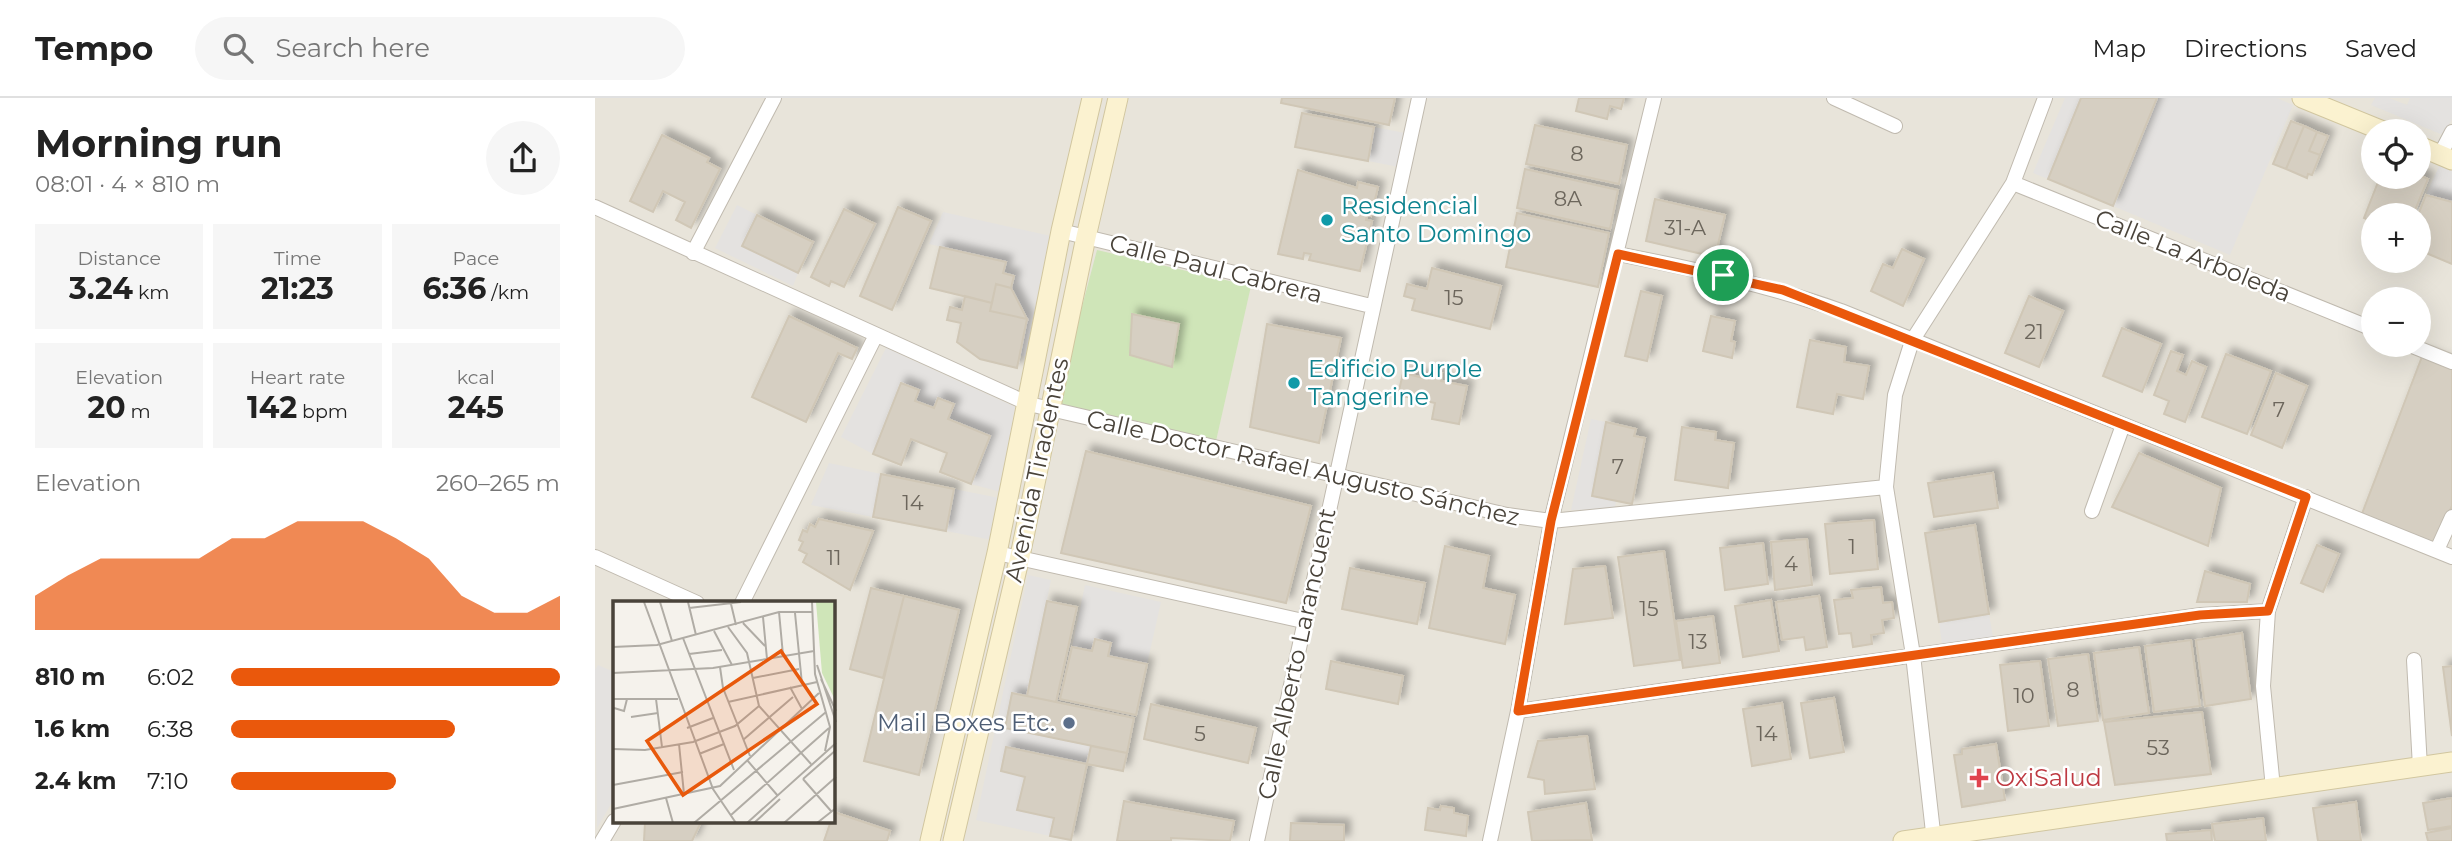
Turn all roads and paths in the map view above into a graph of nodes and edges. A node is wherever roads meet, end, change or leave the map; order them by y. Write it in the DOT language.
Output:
graph roads {
  1 [pos="774,98"];
  2 [pos="1091,98"];
  3 [pos="1118,98"];
  4 [pos="1419,98"];
  5 [pos="1654,98"];
  6 [pos="1834,98"];
  7 [pos="2045,98"];
  8 [pos="2302,98"];
  9 [pos="2361,122"];
  10 [pos="1895,126"];
  11 [pos="2452,132"];
  12 [pos="2446,157"];
  13 [pos="2013,183"];
  14 [pos="595,207"];
  15 [pos="1061,231"];
  16 [pos="1086,237"];
  17 [pos="693,253"];
  18 [pos="1618,254"];
  19 [pos="1371,306"];
  20 [pos="2361,324"];
  21 [pos="876,335"];
  22 [pos="1912,341"];
  23 [pos="2431,354"];
  24 [pos="2452,362"];
  25 [pos="1029,404"];
  26 [pos="1051,411"];
  27 [pos="2123,425"];
  28 [pos="1335,478"];
  29 [pos="1886,487"];
  30 [pos="2306,497"];
  31 [pos="2092,511"];
  32 [pos="2452,517"];
  33 [pos="1551,521"];
  34 [pos="2437,550"];
  35 [pos="997,553"];
  36 [pos="1020,556"];
  37 [pos="595,557"];
  38 [pos="2452,557"];
  39 [pos="693,601"];
  40 [pos="743,601"];
  41 [pos="2268,611"];
  42 [pos="1303,621"];
  43 [pos="1913,655"];
  44 [pos="2414,660"];
  45 [pos="1518,711"];
  46 [pos="2452,762"];
  47 [pos="2420,767"];
  48 [pos="2273,788"];
  49 [pos="613,823"];
  50 [pos="1934,839"];
  51 [pos="602,841"];
  52 [pos="930,841"];
  53 [pos="953,841"];
  54 [pos="1257,841"];
  55 [pos="1490,841"];
  56 [pos="1903,841"];
  1 -- 17 [label="street"];
  2 -- 15 [label="main road, Avenida Tiradentes"];
  3 -- 16 [label="main road, Avenida Tiradentes"];
  4 -- 19 [label="street, Calle Alberto Larancuent"];
  5 -- 18 [label="street"];
  6 -- 10 [label="street"];
  7 -- 13 [label="street"];
  8 -- 9 [label="main road"];
  11 -- 12 [label="street"];
  13 -- 20 [label="street, Calle La Arboleda"];
  13 -- 22 [label="street"];
  14 -- 17 [label="street, Calle Doctor Rafael Augusto Sánchez"];
  15 -- 16 [label="street, Calle Paul Cabrera"];
  15 -- 25 [label="main road, Avenida Tiradentes"];
  16 -- 19 [label="street, Calle Paul Cabrera"];
  16 -- 26 [label="main road, Avenida Tiradentes"];
  17 -- 21 [label="street, Calle Doctor Rafael Augusto Sánchez"];
  18 -- 22 [label="street"];
  18 -- 33 [label="street"];
  19 -- 28 [label="street, Calle Alberto Larancuent"];
  21 -- 25 [label="street, Calle Doctor Rafael Augusto Sánchez"];
  21 -- 40 [label="street"];
  22 -- 27 [label="street"];
  22 -- 29 [label="street"];
  23 -- 24 [label="street"];
  25 -- 26 [label="street, Calle Doctor Rafael Augusto Sánchez"];
  25 -- 35 [label="main road, Avenida Tiradentes"];
  26 -- 28 [label="street, Calle Doctor Rafael Augusto Sánchez"];
  26 -- 36 [label="main road, Avenida Tiradentes"];
  27 -- 30 [label="street"];
  27 -- 31 [label="street"];
  28 -- 33 [label="street, Calle Doctor Rafael Augusto Sánchez"];
  28 -- 42 [label="street, Calle Alberto Larancuent"];
  29 -- 33 [label="street, Calle Doctor Rafael Augusto Sánchez"];
  29 -- 43 [label="street"];
  30 -- 34 [label="street"];
  30 -- 41 [label="street"];
  32 -- 34 [label="street"];
  33 -- 45 [label="street"];
  34 -- 38 [label="street"];
  35 -- 36 [label="street"];
  35 -- 52 [label="main road, Avenida Tiradentes"];
  36 -- 42 [label="street"];
  36 -- 53 [label="main road, Avenida Tiradentes"];
  37 -- 39 [label="street"];
  41 -- 43 [label="street"];
  41 -- 48 [label="street"];
  42 -- 54 [label="street, Calle Alberto Larancuent"];
  43 -- 45 [label="street"];
  43 -- 50 [label="street"];
  44 -- 47 [label="street"];
  45 -- 55 [label="street"];
  46 -- 47 [label="main road"];
  47 -- 48 [label="main road"];
  48 -- 50 [label="main road"];
  49 -- 51 [label="street"];
  50 -- 56 [label="main road"];
}
